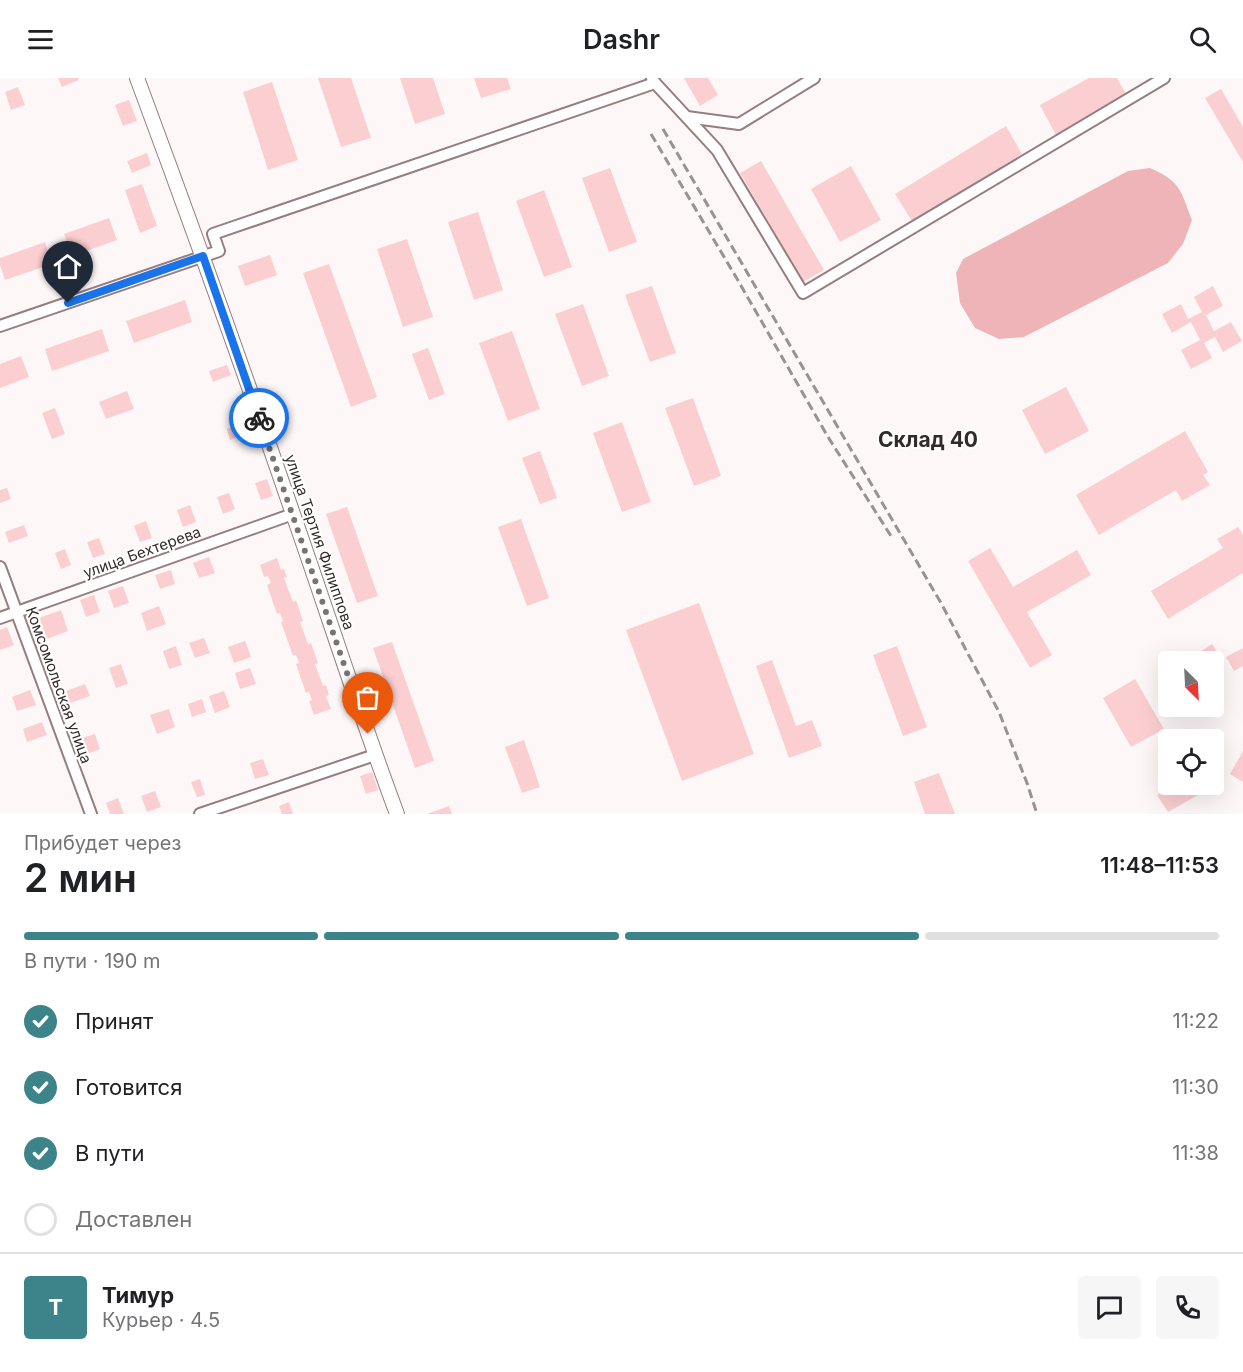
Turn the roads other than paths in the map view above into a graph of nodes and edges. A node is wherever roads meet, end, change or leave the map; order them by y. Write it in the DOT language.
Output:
graph roads {
  1 [pos="137,78"];
  2 [pos="814,78"];
  3 [pos="1164,78"];
  4 [pos="653,81"];
  5 [pos="687,117"];
  6 [pos="208,254"];
  7 [pos="0,326"];
  8 [pos="293,514"];
  9 [pos="0,567"];
  10 [pos="16,612"];
  11 [pos="0,618"];
  12 [pos="375,755"];
  13 [pos="91,814"];
  14 [pos="200,814"];
  15 [pos="397,814"];
  1 -- 6 [label="street, улица Тертия Филиппова"];
  2 -- 5 [label="street"];
  3 -- 5 [label="street"];
  4 -- 5 [label="street"];
  4 -- 6 [label="street"];
  6 -- 7 [label="street"];
  6 -- 8 [label="street, улица Тертия Филиппова"];
  8 -- 10 [label="street, улица Бехтерева"];
  8 -- 12 [label="street, улица Тертия Филиппова"];
  9 -- 10 [label="street, Комсомольская улица"];
  10 -- 11 [label="street, улица Бехтерева"];
  10 -- 13 [label="street, Комсомольская улица"];
  12 -- 14 [label="street"];
  12 -- 15 [label="street, улица Тертия Филиппова"];
}
